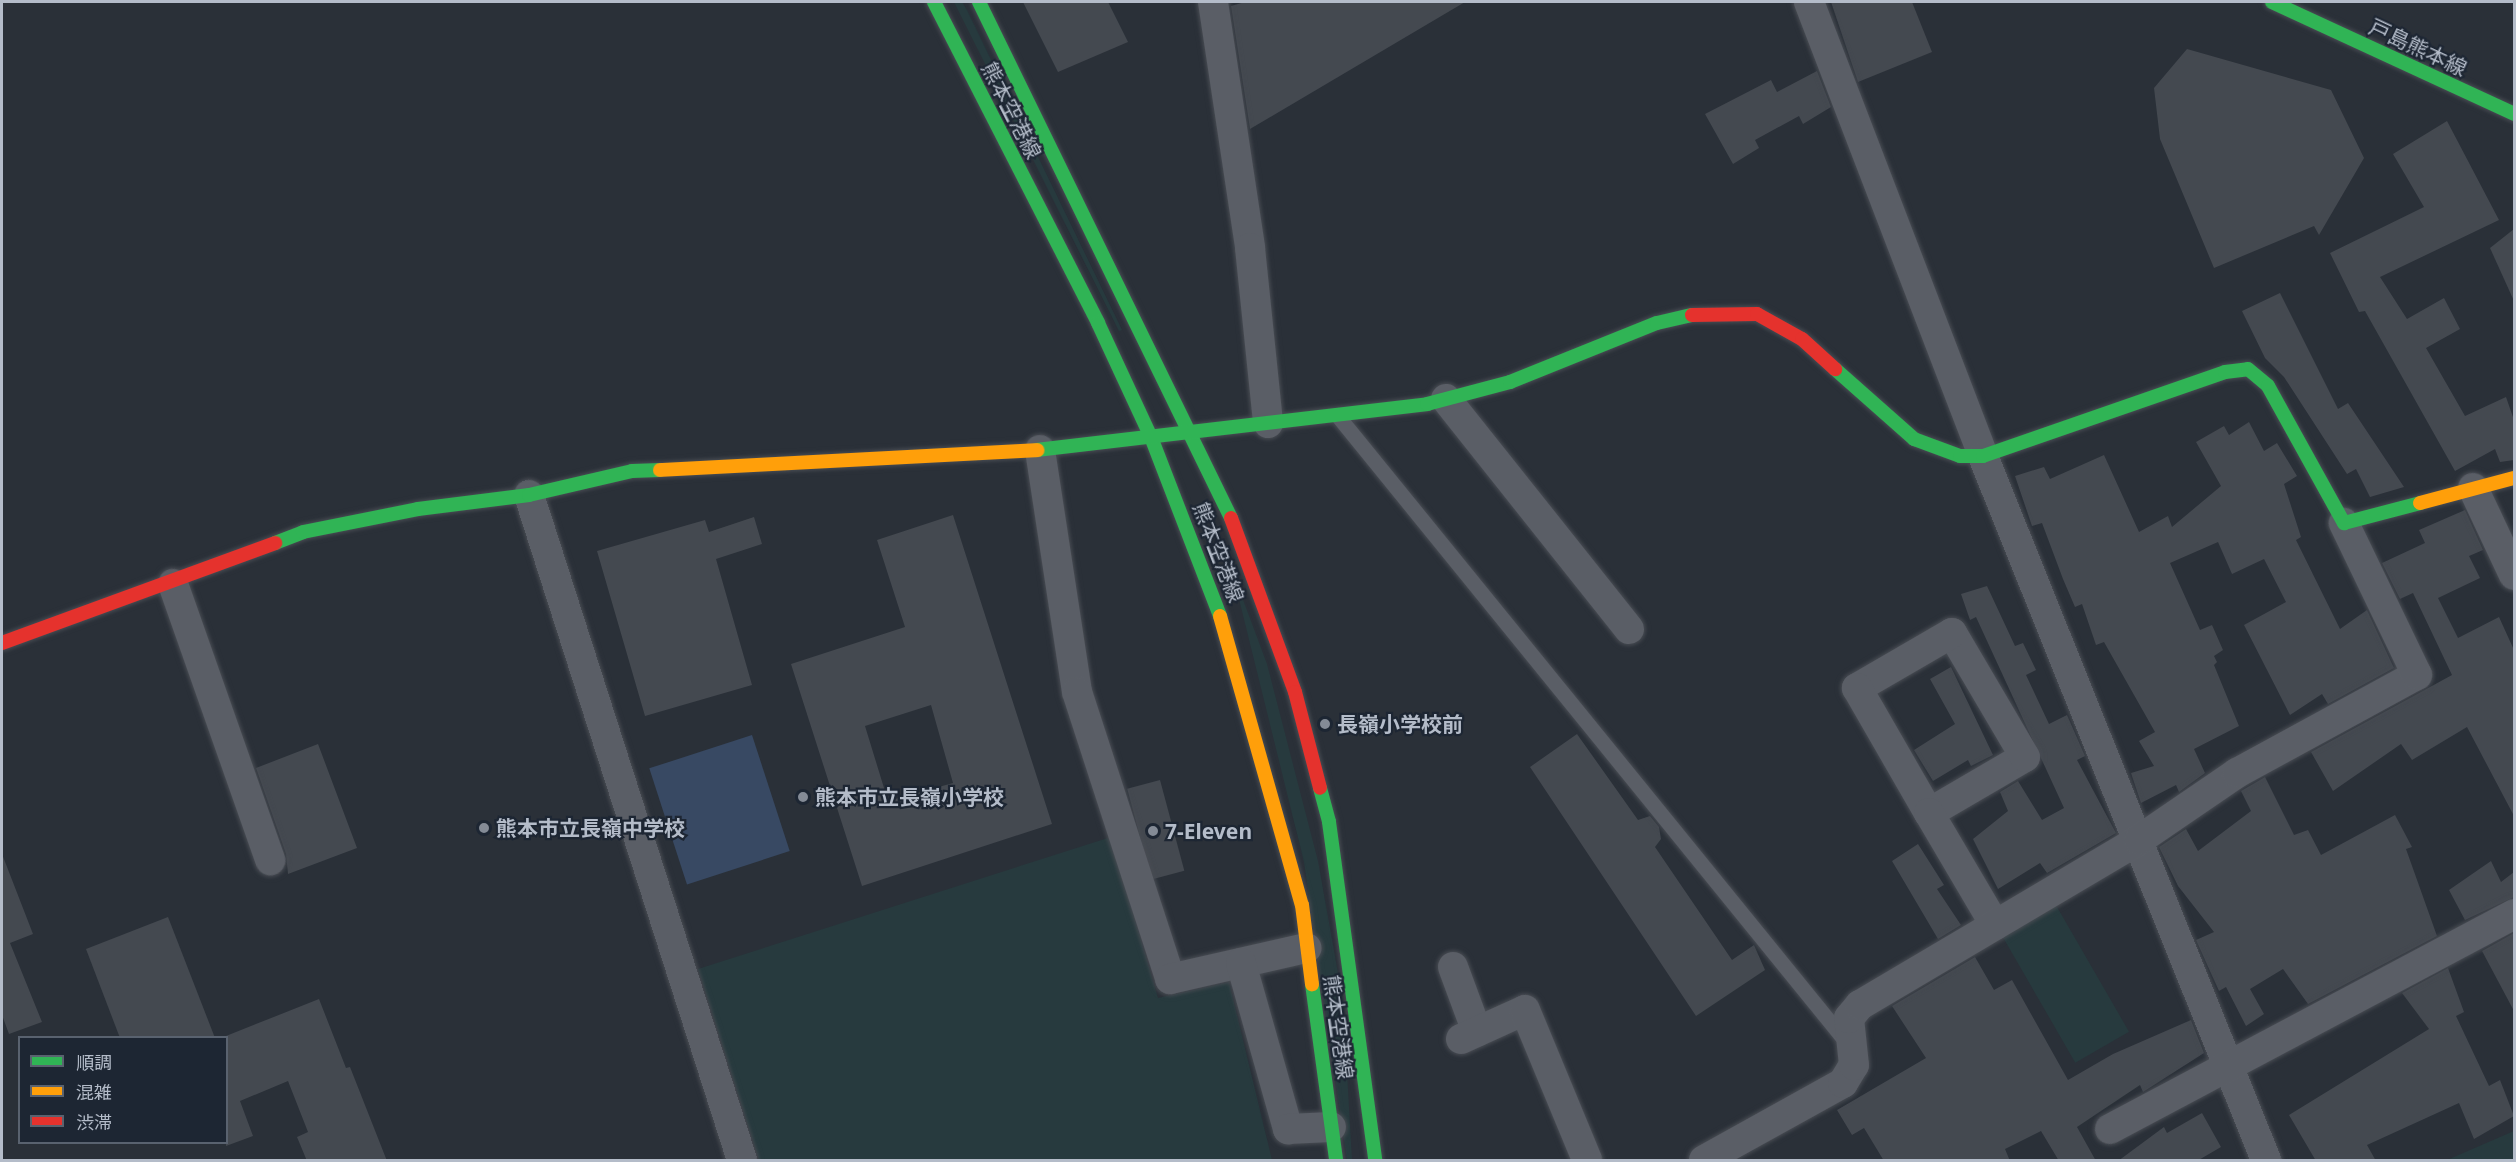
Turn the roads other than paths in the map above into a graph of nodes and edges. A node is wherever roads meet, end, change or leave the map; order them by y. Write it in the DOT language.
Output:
graph roads {
  1 [pos="934,2"];
  2 [pos="979,2"];
  3 [pos="1213,2"];
  4 [pos="1809,2"];
  5 [pos="2272,2"];
  6 [pos="2514,114"];
  7 [pos="1446,399"];
  8 [pos="1337,415"];
  9 [pos="1268,423"];
  10 [pos="1192,432"];
  11 [pos="1151,437"];
  12 [pos="1040,450"];
  13 [pos="1983,456"];
  14 [pos="2514,478"];
  15 [pos="2473,488"];
  16 [pos="530,495"];
  17 [pos="2344,523"];
  18 [pos="2514,575"];
  19 [pos="173,584"];
  20 [pos="1629,628"];
  21 [pos="2,643"];
  22 [pos="1929,813"];
  23 [pos="2139,840"];
  24 [pos="270,860"];
  25 [pos="2514,914"];
  26 [pos="1995,925"];
  27 [pos="1307,948"];
  28 [pos="1241,963"];
  29 [pos="1453,967"];
  30 [pos="1852,1050"];
  31 [pos="2227,1063"];
  32 [pos="1331,1127"];
  33 [pos="2110,1129"];
  34 [pos="742,1161"];
  35 [pos="1336,1161"];
  36 [pos="1375,1161"];
  37 [pos="1587,1161"];
  38 [pos="1704,1161"];
  39 [pos="2266,1161"];
  1 -- 11 [label="main road, 熊本空港線"];
  2 -- 10 [label="main road, 熊本空港線"];
  3 -- 9 [label="street"];
  4 -- 13 [label="street"];
  5 -- 6 [label="main road, 戸島熊本線"];
  7 -- 8 [label="main road"];
  7 -- 13 [label="main road"];
  7 -- 20 [label="street"];
  8 -- 9 [label="main road"];
  8 -- 30 [label="lane"];
  9 -- 10 [label="main road"];
  10 -- 11 [label="main road"];
  10 -- 36 [label="main road, 熊本空港線"];
  11 -- 12 [label="main road"];
  11 -- 27 [label="main road, 熊本空港線"];
  12 -- 16 [label="main road"];
  12 -- 28 [label="street"];
  13 -- 17 [label="main road"];
  13 -- 23 [label="street"];
  14 -- 15 [label="main road"];
  15 -- 17 [label="main road"];
  15 -- 18 [label="street"];
  16 -- 19 [label="main road"];
  16 -- 34 [label="street"];
  17 -- 23 [label="street"];
  19 -- 21 [label="main road"];
  19 -- 24 [label="street"];
  22 -- 22 [label="street"];
  22 -- 26 [label="street"];
  23 -- 26 [label="street"];
  23 -- 31 [label="street"];
  25 -- 31 [label="street"];
  26 -- 30 [label="street"];
  27 -- 28 [label="street"];
  27 -- 32 [label="main road, 熊本空港線"];
  28 -- 32 [label="street"];
  29 -- 37 [label="street"];
  30 -- 38 [label="street"];
  31 -- 33 [label="street"];
  31 -- 39 [label="street"];
  32 -- 35 [label="main road, 熊本空港線"];
}
